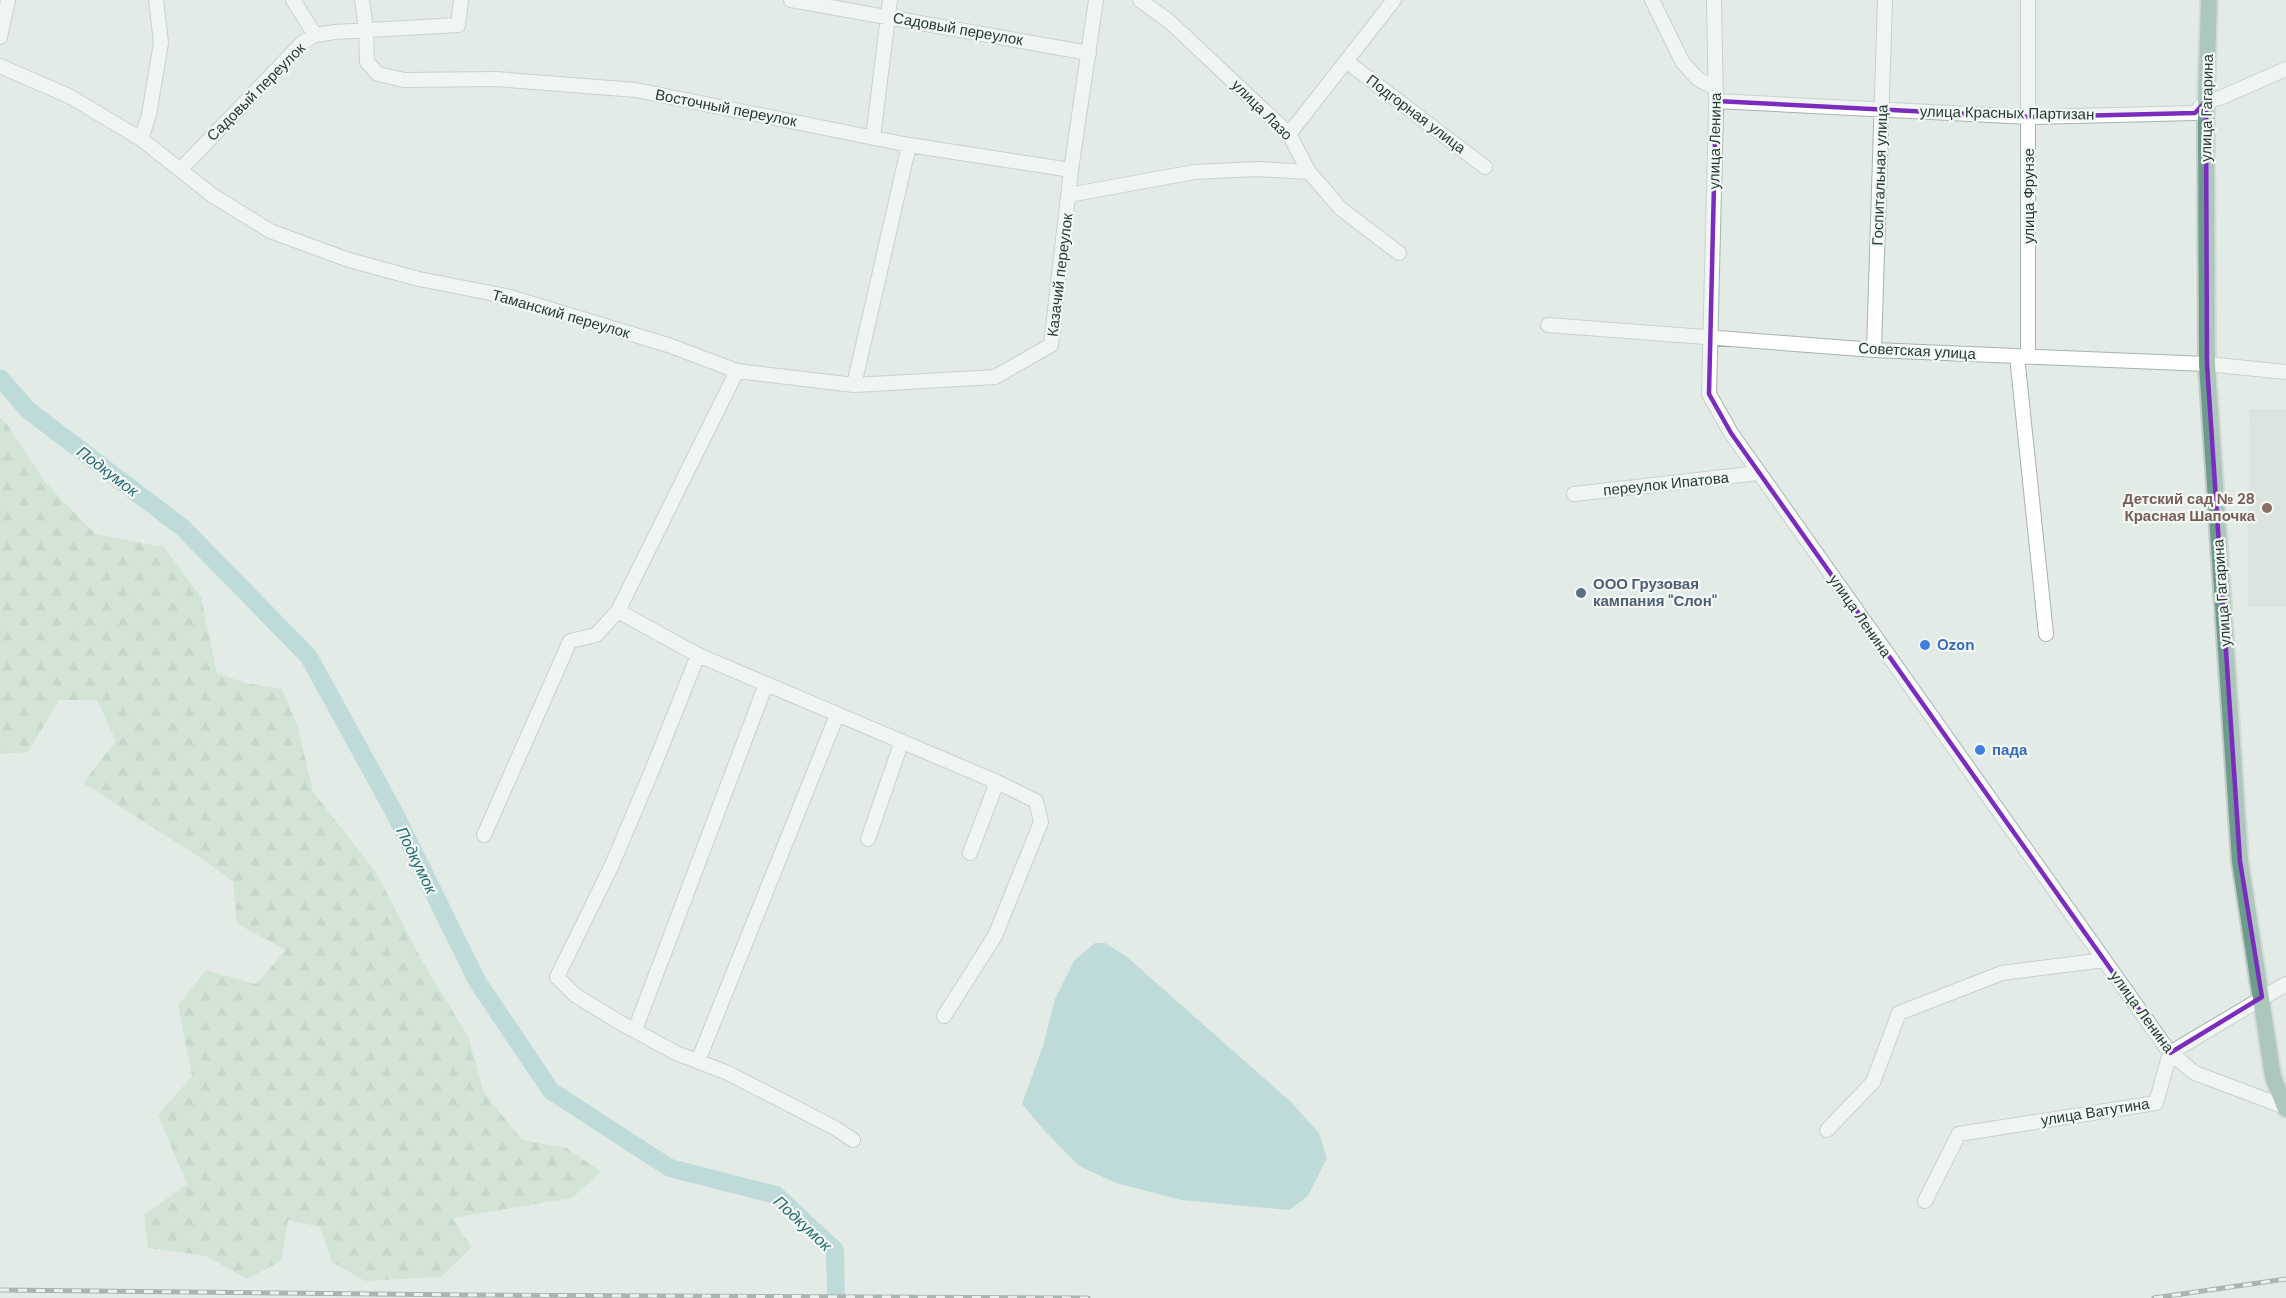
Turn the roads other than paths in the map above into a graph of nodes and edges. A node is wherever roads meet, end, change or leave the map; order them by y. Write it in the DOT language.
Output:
graph roads {
  1 [pos="8,0"];
  2 [pos="156,0"];
  3 [pos="293,0"];
  4 [pos="362,0"];
  5 [pos="461,0"];
  6 [pos="791,0"];
  7 [pos="890,0"];
  8 [pos="1095,0"];
  9 [pos="1140,0"];
  10 [pos="1394,0"];
  11 [pos="1652,0"];
  12 [pos="1714,0"];
  13 [pos="1885,0"];
  14 [pos="2028,0"];
  15 [pos="2209,0"];
  16 [pos="888,16"];
  17 [pos="366,29"];
  18 [pos="315,35"];
  19 [pos="0,37"];
  20 [pos="1089,53"];
  21 [pos="1346,62"];
  22 [pos="0,66"];
  23 [pos="2286,69"];
  24 [pos="1716,94"];
  25 [pos="2206,101"];
  26 [pos="1882,109"];
  27 [pos="2029,117"];
  28 [pos="1290,134"];
  29 [pos="873,138"];
  30 [pos="141,139"];
  31 [pos="909,145"];
  32 [pos="1485,167"];
  33 [pos="181,169"];
  34 [pos="1071,170"];
  35 [pos="1309,172"];
  36 [pos="1070,195"];
  37 [pos="1399,253"];
  38 [pos="1548,325"];
  39 [pos="1710,337"];
  40 [pos="1874,350"];
  41 [pos="2023,356"];
  42 [pos="2207,364"];
  43 [pos="736,371"];
  44 [pos="2286,372"];
  45 [pos="854,385"];
  46 [pos="1759,473"];
  47 [pos="1574,494"];
  48 [pos="618,611"];
  49 [pos="2046,634"];
  50 [pos="698,655"];
  51 [pos="766,684"];
  52 [pos="837,715"];
  53 [pos="902,741"];
  54 [pos="997,782"];
  55 [pos="484,835"];
  56 [pos="868,839"];
  57 [pos="970,853"];
  58 [pos="2104,960"];
  59 [pos="2286,984"];
  60 [pos="2262,997"];
  61 [pos="944,1016"];
  62 [pos="634,1030"];
  63 [pos="2170,1053"];
  64 [pos="698,1061"];
  65 [pos="2285,1108"];
  66 [pos="1827,1130"];
  67 [pos="852,1140"];
  68 [pos="1925,1201"];
  1 -- 19 [label="street"];
  2 -- 30 [label="street"];
  3 -- 18 [label="street"];
  4 -- 17 [label="street"];
  5 -- 17 [label="street, Садовый переулок"];
  6 -- 16 [label="street, Садовый переулок"];
  7 -- 16 [label="street"];
  8 -- 20 [label="street, Казачий переулок"];
  9 -- 28 [label="street, улица Лазо"];
  10 -- 21 [label="street"];
  11 -- 24 [label="street"];
  12 -- 24 [label="street, улица Ленина"];
  13 -- 26 [label="street, Госпитальная улица"];
  14 -- 27 [label="street, улица Фрунзе"];
  15 -- 25 [label="main road, улица Гагарина"];
  16 -- 20 [label="street, Садовый переулок"];
  16 -- 29 [label="street"];
  17 -- 18 [label="street, Садовый переулок"];
  17 -- 29 [label="street, Восточный переулок"];
  18 -- 33 [label="street, Садовый переулок"];
  20 -- 34 [label="street, Казачий переулок"];
  21 -- 28 [label="street"];
  21 -- 32 [label="street, Подгорная улица"];
  22 -- 30 [label="street, Таманский переулок"];
  23 -- 25 [label="street, улица Красных Партизан"];
  24 -- 26 [label="street, улица Красных Партизан"];
  24 -- 39 [label="street, улица Ленина"];
  25 -- 27 [label="street, улица Красных Партизан"];
  25 -- 42 [label="main road, улица Гагарина"];
  26 -- 27 [label="street, улица Красных Партизан"];
  26 -- 40 [label="street, Госпитальная улица"];
  27 -- 41 [label="street, улица Фрунзе"];
  28 -- 35 [label="street, улица Лазо"];
  29 -- 31 [label="street, Восточный переулок"];
  30 -- 33 [label="street, Таманский переулок"];
  31 -- 34 [label="street, Восточный переулок"];
  31 -- 45 [label="street"];
  33 -- 43 [label="street, Таманский переулок"];
  34 -- 36 [label="street, Казачий переулок"];
  35 -- 36 [label="street"];
  35 -- 37 [label="street, улица Лазо"];
  36 -- 45 [label="street, Казачий переулок"];
  38 -- 39 [label="street, Советская улица"];
  39 -- 40 [label="street, Советская улица"];
  39 -- 46 [label="street, улица Ленина"];
  40 -- 41 [label="street, Советская улица"];
  41 -- 42 [label="street, Советская улица"];
  41 -- 49 [label="street, улица Фрунзе"];
  42 -- 44 [label="street, Советская улица"];
  42 -- 60 [label="main road, улица Гагарина"];
  43 -- 45 [label="street, Таманский переулок"];
  43 -- 48 [label="street"];
  46 -- 47 [label="street, переулок Ипатова"];
  46 -- 58 [label="street, улица Ленина"];
  48 -- 50 [label="street"];
  48 -- 55 [label="street"];
  50 -- 51 [label="street"];
  50 -- 62 [label="street"];
  51 -- 52 [label="street"];
  51 -- 62 [label="street"];
  52 -- 53 [label="street"];
  52 -- 64 [label="street"];
  53 -- 54 [label="street"];
  53 -- 56 [label="street"];
  54 -- 57 [label="street"];
  54 -- 61 [label="street"];
  58 -- 63 [label="street, улица Ленина"];
  58 -- 66 [label="street"];
  59 -- 60 [label="street"];
  60 -- 63 [label="street"];
  60 -- 65 [label="main road, улица Гагарина"];
  62 -- 64 [label="street"];
  63 -- 65 [label="street, улица Ленина"];
  63 -- 68 [label="street, улица Ватутина"];
  64 -- 67 [label="street"];
}
